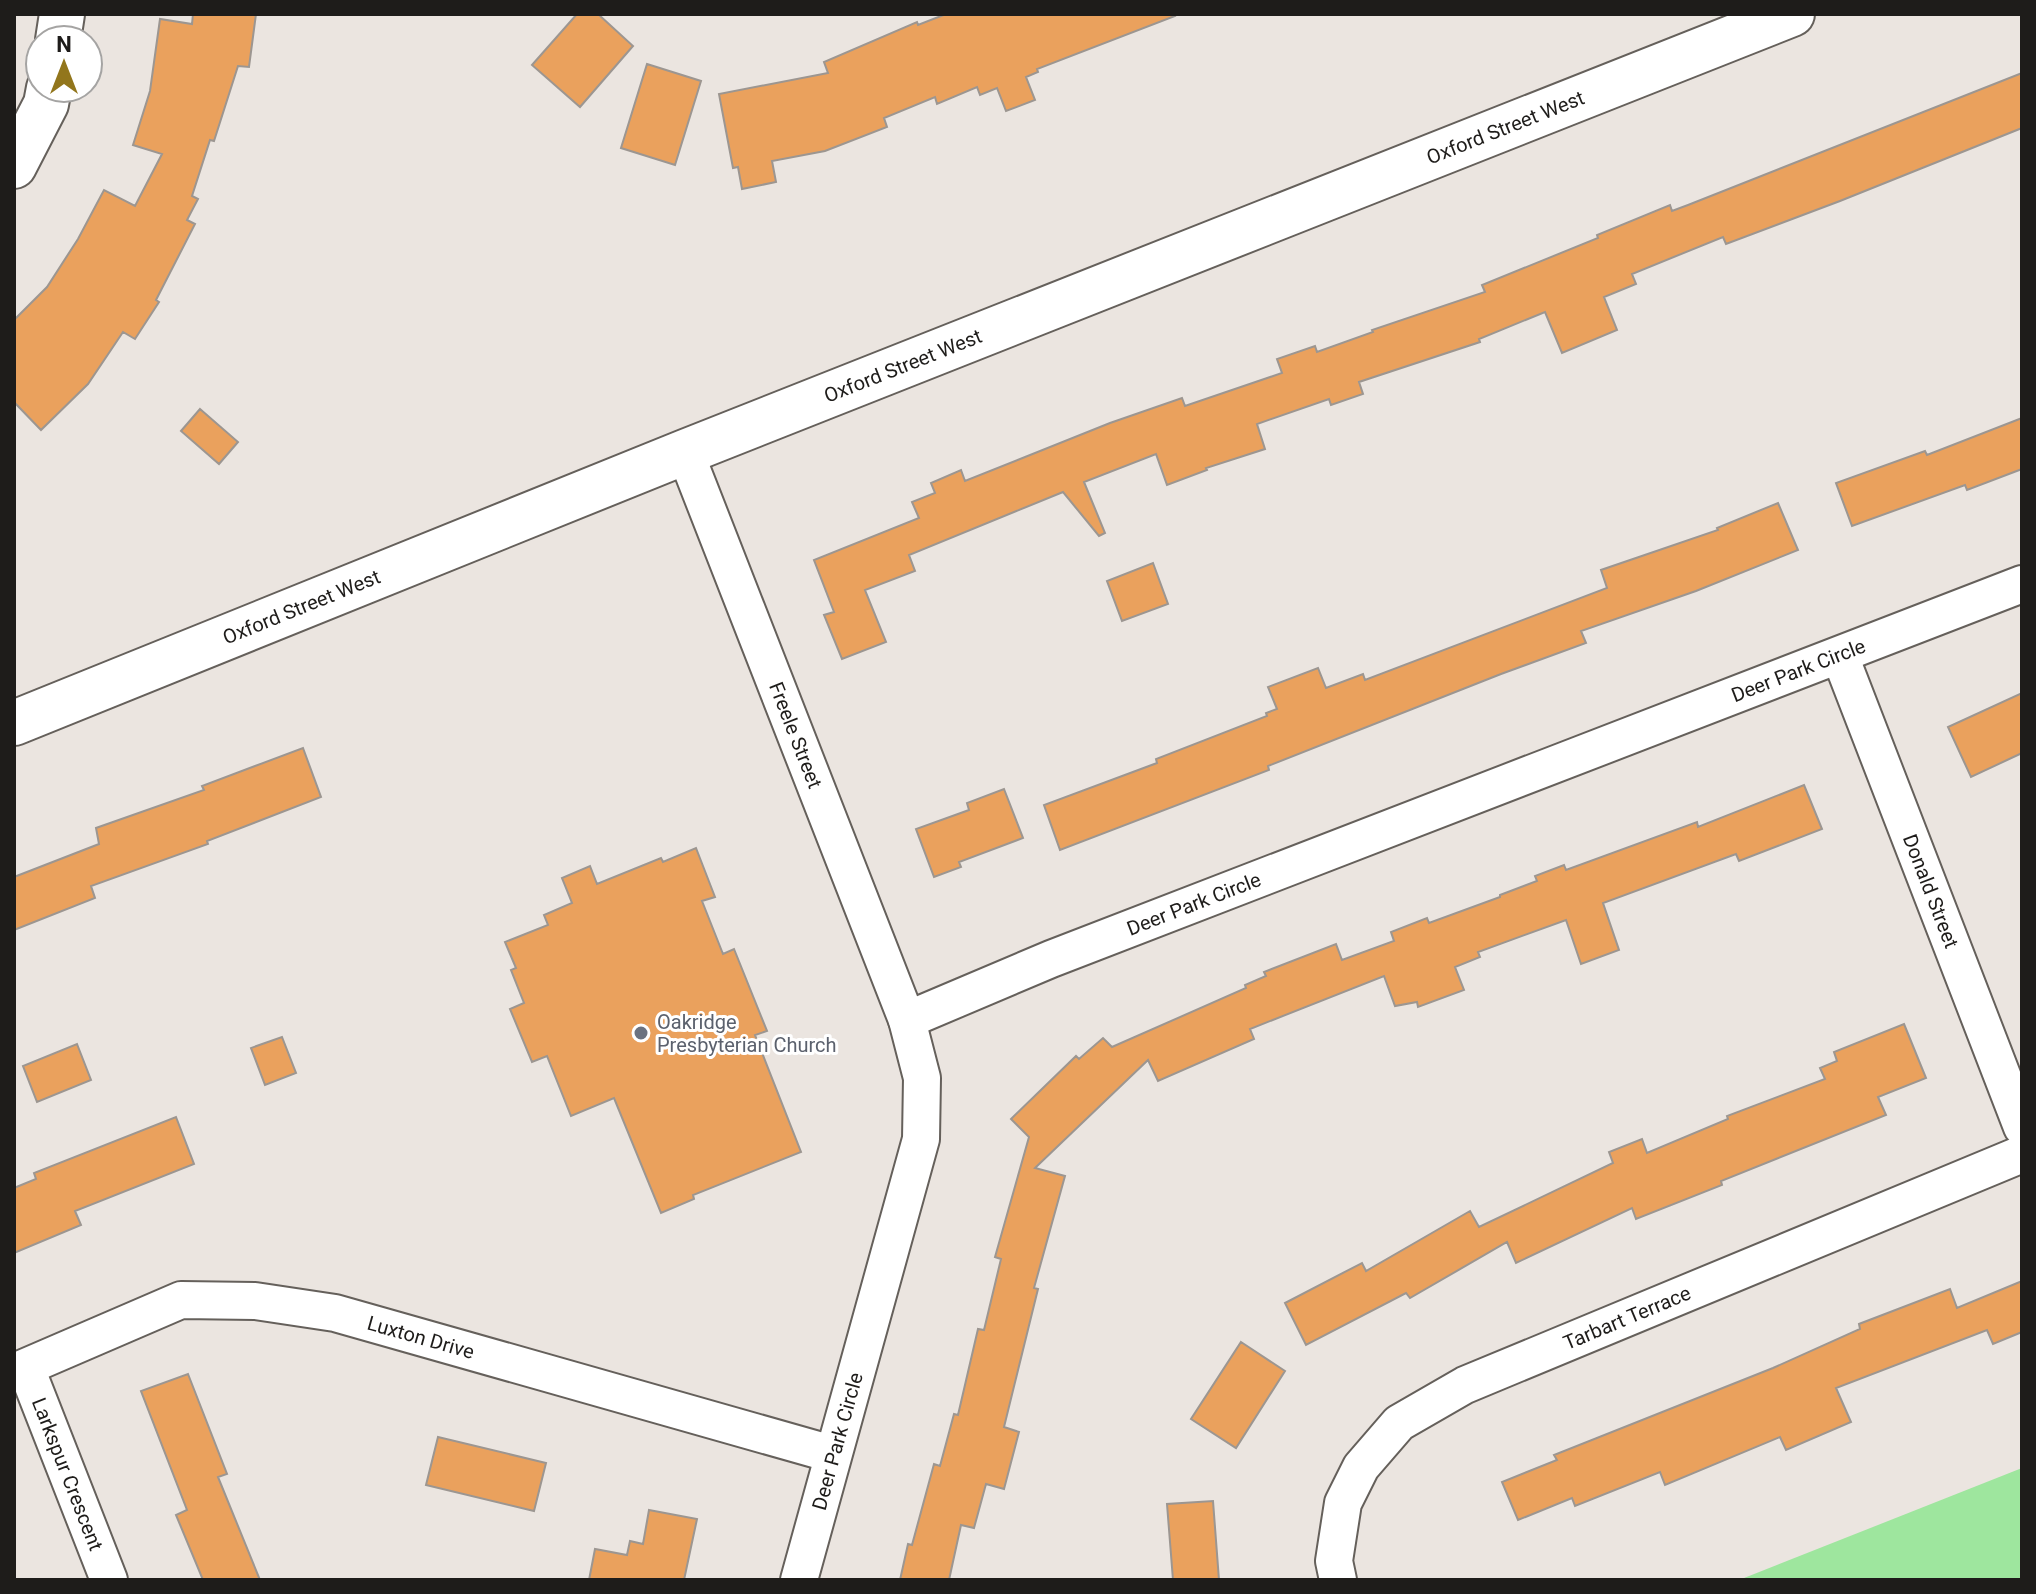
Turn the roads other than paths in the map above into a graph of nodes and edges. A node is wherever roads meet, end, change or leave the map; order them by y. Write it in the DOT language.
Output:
graph roads {
  1 [pos="1792,14"];
  2 [pos="46,104"];
  3 [pos="14,166"];
  4 [pos="685,452"];
  5 [pos="2022,584"];
  6 [pos="1840,656"];
  7 [pos="14,723"];
  8 [pos="907,1020"];
  9 [pos="2022,1127"];
  10 [pos="2022,1154"];
  11 [pos="20,1370"];
  12 [pos="832,1454"];
  13 [pos="109,1580"];
  14 [pos="799,1580"];
  15 [pos="1338,1580"];
  1 -- 4 [label="main road, Oxford Street West"];
  2 -- 3 [label="main road"];
  4 -- 7 [label="main road, Oxford Street West"];
  4 -- 8 [label="street, Freele Street"];
  5 -- 6 [label="street, Deer Park Circle"];
  6 -- 8 [label="street, Deer Park Circle"];
  6 -- 9 [label="street, Donald Street"];
  8 -- 12 [label="street, Deer Park Circle"];
  10 -- 15 [label="street, Tarbart Terrace"];
  11 -- 12 [label="street, Luxton Drive"];
  11 -- 13 [label="street, Larkspur Crescent"];
  12 -- 14 [label="street, Deer Park Circle"];
}
